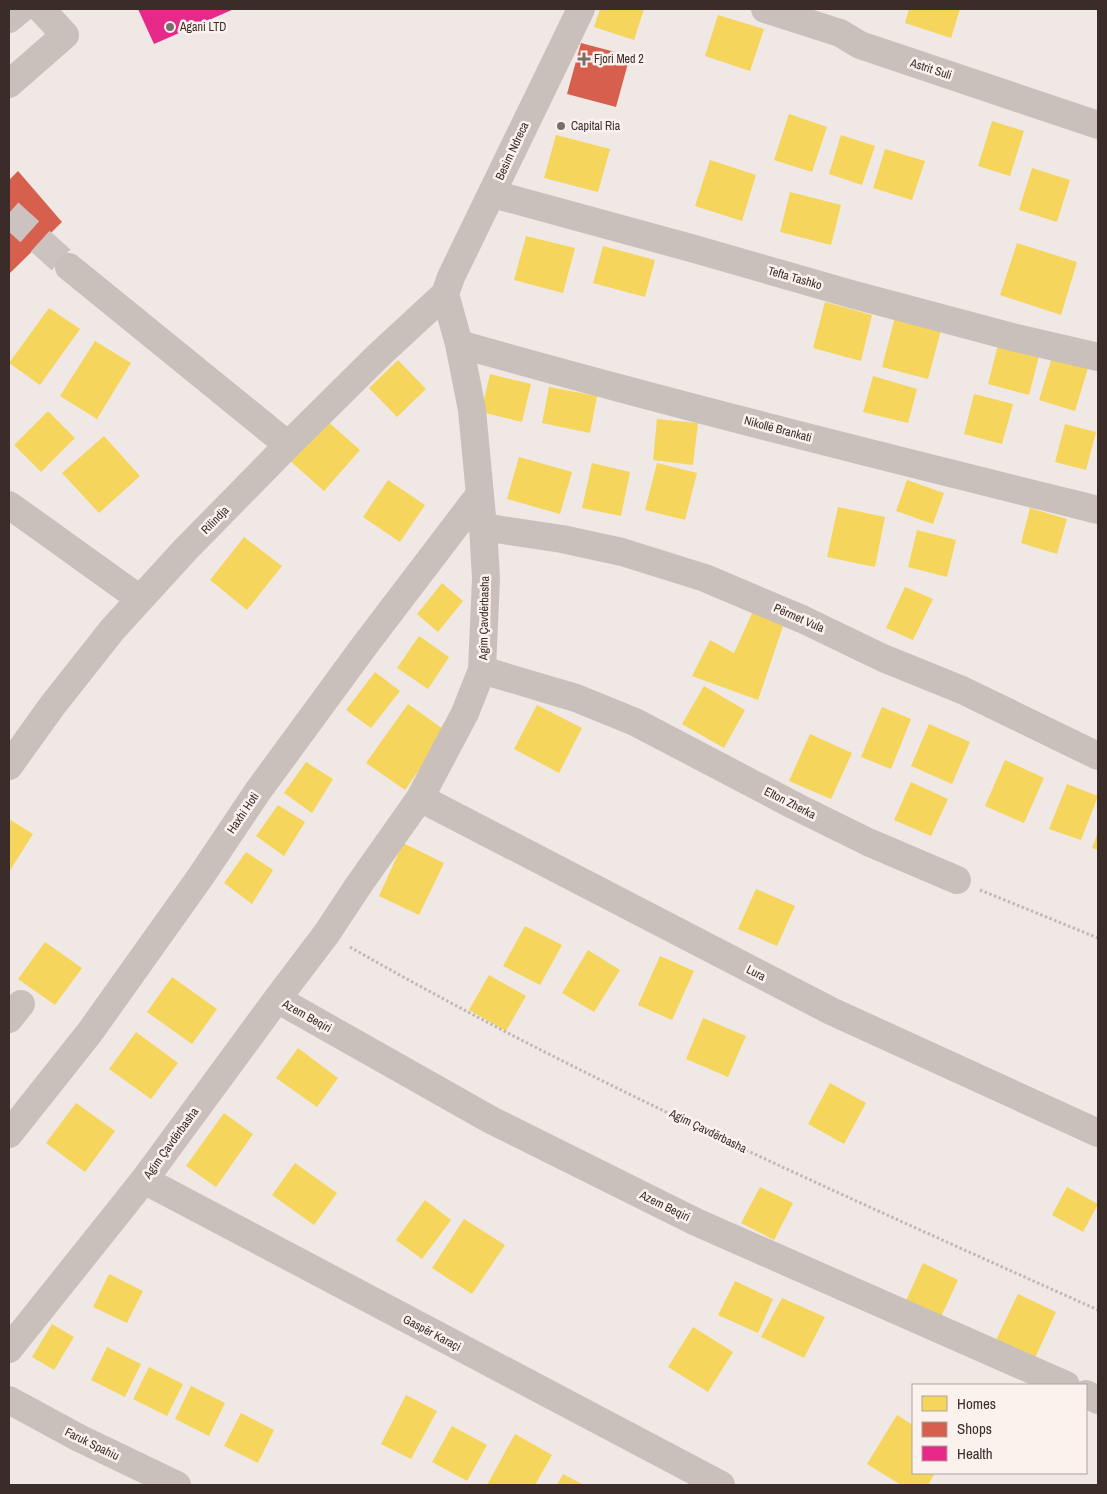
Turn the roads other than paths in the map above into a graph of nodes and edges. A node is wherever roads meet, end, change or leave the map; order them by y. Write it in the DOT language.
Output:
graph roads {
  1 [pos="21,9"];
  2 [pos="41,9"];
  3 [pos="581,9"];
  4 [pos="765,9"];
  5 [pos="9,19"];
  6 [pos="9,84"];
  7 [pos="1098,125"];
  8 [pos="493,194"];
  9 [pos="70,267"];
  10 [pos="445,294"];
  11 [pos="459,344"];
  12 [pos="1097,354"];
  13 [pos="288,445"];
  14 [pos="480,494"];
  15 [pos="9,505"];
  16 [pos="1098,510"];
  17 [pos="483,527"];
  18 [pos="140,599"];
  19 [pos="482,670"];
  20 [pos="1098,756"];
  21 [pos="9,766"];
  22 [pos="420,798"];
  23 [pos="956,880"];
  24 [pos="277,999"];
  25 [pos="1098,1133"];
  26 [pos="9,1134"];
  27 [pos="144,1180"];
  28 [pos="9,1349"];
  29 [pos="1064,1384"];
  30 [pos="9,1400"];
  31 [pos="177,1485"];
  32 [pos="721,1485"];
  1 -- 5 [label="street"];
  2 -- 6 [label="street"];
  3 -- 8 [label="street, Besim Ndreca"];
  4 -- 7 [label="street, Astrit Suli"];
  8 -- 10 [label="street, Besim Ndreca"];
  8 -- 12 [label="street, Tefta Tashko"];
  9 -- 13 [label="street"];
  10 -- 11 [label="street, Agim Çavdërbasha"];
  10 -- 13 [label="street, Rilindja"];
  11 -- 14 [label="street, Agim Çavdërbasha"];
  11 -- 16 [label="street, Nikollë Brankati"];
  13 -- 18 [label="street, Rilindja"];
  14 -- 17 [label="street, Agim Çavdërbasha"];
  14 -- 26 [label="street, Haxhi Hoti"];
  15 -- 18 [label="street"];
  17 -- 19 [label="street, Agim Çavdërbasha"];
  17 -- 20 [label="street, Përmet Vula"];
  18 -- 21 [label="street, Rilindja"];
  19 -- 22 [label="street, Agim Çavdërbasha"];
  19 -- 23 [label="street, Elton Zherka"];
  22 -- 24 [label="street, Agim Çavdërbasha"];
  22 -- 25 [label="street, Lura"];
  24 -- 27 [label="street, Agim Çavdërbasha"];
  24 -- 29 [label="street, Azem Beqiri"];
  27 -- 28 [label="street, Agim Çavdërbasha"];
  27 -- 32 [label="street, Gaspër Karaçi"];
  30 -- 31 [label="street, Faruk Spahiu"];
}
